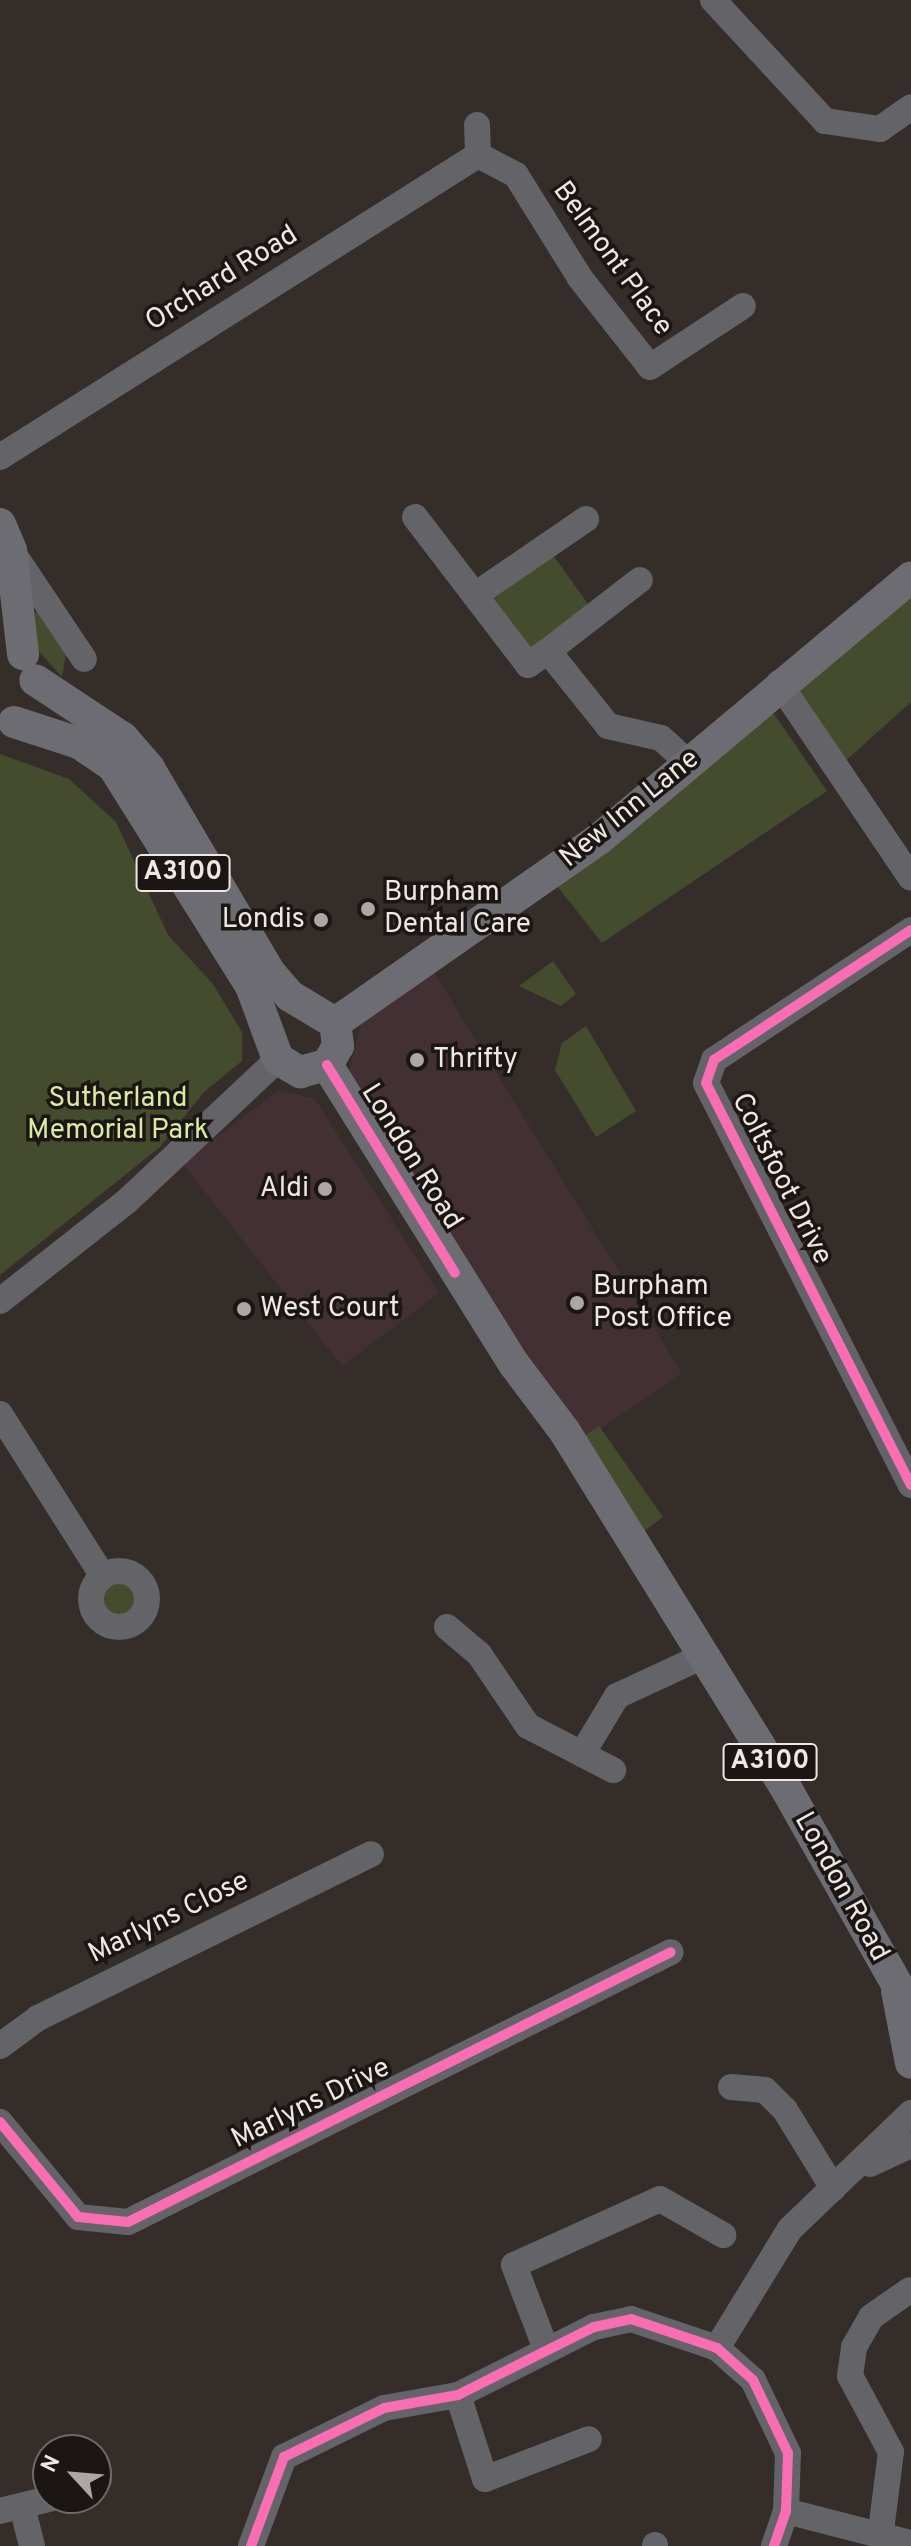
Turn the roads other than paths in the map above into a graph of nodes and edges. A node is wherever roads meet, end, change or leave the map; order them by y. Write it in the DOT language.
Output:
graph roads {
  1 [pos="713,0"];
  2 [pos="911,107"];
  3 [pos="477,125"];
  4 [pos="478,155"];
  5 [pos="743,306"];
  6 [pos="0,457"];
  7 [pos="415,517"];
  8 [pos="586,519"];
  9 [pos="6,537"];
  10 [pos="911,577"];
  11 [pos="640,580"];
  12 [pos="478,593"];
  13 [pos="548,651"];
  14 [pos="19,658"];
  15 [pos="84,659"];
  16 [pos="779,683"];
  17 [pos="7,724"];
  18 [pos="690,764"];
  19 [pos="904,851"];
  20 [pos="911,878"];
  21 [pos="911,930"];
  22 [pos="306,1007"];
  23 [pos="335,1023"];
  24 [pos="275,1051"];
  25 [pos="327,1065"];
  26 [pos="0,1301"];
  27 [pos="0,1414"];
  28 [pos="911,1484"];
  29 [pos="103,1576"];
  30 [pos="447,1627"];
  31 [pos="703,1656"];
  32 [pos="582,1754"];
  33 [pos="613,1770"];
  34 [pos="371,1854"];
  35 [pos="671,1952"];
  36 [pos="904,2000"];
  37 [pos="0,2046"];
  38 [pos="911,2063"];
  39 [pos="731,2087"];
  40 [pos="911,2113"];
  41 [pos="0,2122"];
  42 [pos="911,2145"];
  43 [pos="842,2180"];
  44 [pos="723,2235"];
  45 [pos="910,2290"];
  46 [pos="717,2348"];
  47 [pos="546,2349"];
  48 [pos="458,2395"];
  49 [pos="589,2439"];
  50 [pos="32,2504"];
  51 [pos="11,2510"];
  52 [pos="786,2511"];
  53 [pos="881,2530"];
  54 [pos="911,2543"];
  55 [pos="32,2546"];
  56 [pos="251,2546"];
  57 [pos="774,2546"];
  1 -- 2 [label="street"];
  3 -- 4 [label="street"];
  4 -- 5 [label="street, Belmont Place"];
  4 -- 6 [label="street, Orchard Road"];
  7 -- 12 [label="street"];
  8 -- 12 [label="street"];
  9 -- 14 [label="main road"];
  9 -- 15 [label="street"];
  10 -- 16 [label="main road, New Inn Lane"];
  11 -- 13 [label="street"];
  12 -- 13 [label="street"];
  13 -- 18 [label="street"];
  14 -- 17 [label="main road"];
  14 -- 22 [label="main road, A3100"];
  16 -- 18 [label="main road, New Inn Lane"];
  16 -- 19 [label="street"];
  17 -- 24 [label="main road, A3100"];
  18 -- 23 [label="main road, New Inn Lane"];
  19 -- 20 [label="street"];
  21 -- 28 [label="street, Coltsfoot Drive"];
  22 -- 23 [label="main road"];
  22 -- 24 [label="main road"];
  23 -- 25 [label="main road, London Road"];
  24 -- 25 [label="main road, London Road"];
  24 -- 26 [label="street"];
  25 -- 31 [label="main road, London Road / A3100"];
  27 -- 29 [label="street"];
  30 -- 32 [label="street"];
  31 -- 32 [label="street"];
  31 -- 36 [label="main road, London Road / A3100"];
  32 -- 33 [label="street"];
  34 -- 37 [label="street, Marlyns Close"];
  35 -- 41 [label="street, Marlyns Drive"];
  36 -- 38 [label="main road, London Road / A3100"];
  39 -- 43 [label="street"];
  40 -- 43 [label="street"];
  42 -- 43 [label="street"];
  43 -- 46 [label="street"];
  44 -- 47 [label="street"];
  45 -- 53 [label="street"];
  46 -- 47 [label="street"];
  46 -- 52 [label="street"];
  47 -- 48 [label="street"];
  48 -- 49 [label="street"];
  48 -- 56 [label="street"];
  50 -- 51 [label="street"];
  51 -- 55 [label="street"];
  52 -- 53 [label="street"];
  52 -- 57 [label="street"];
  53 -- 54 [label="street"];
}
